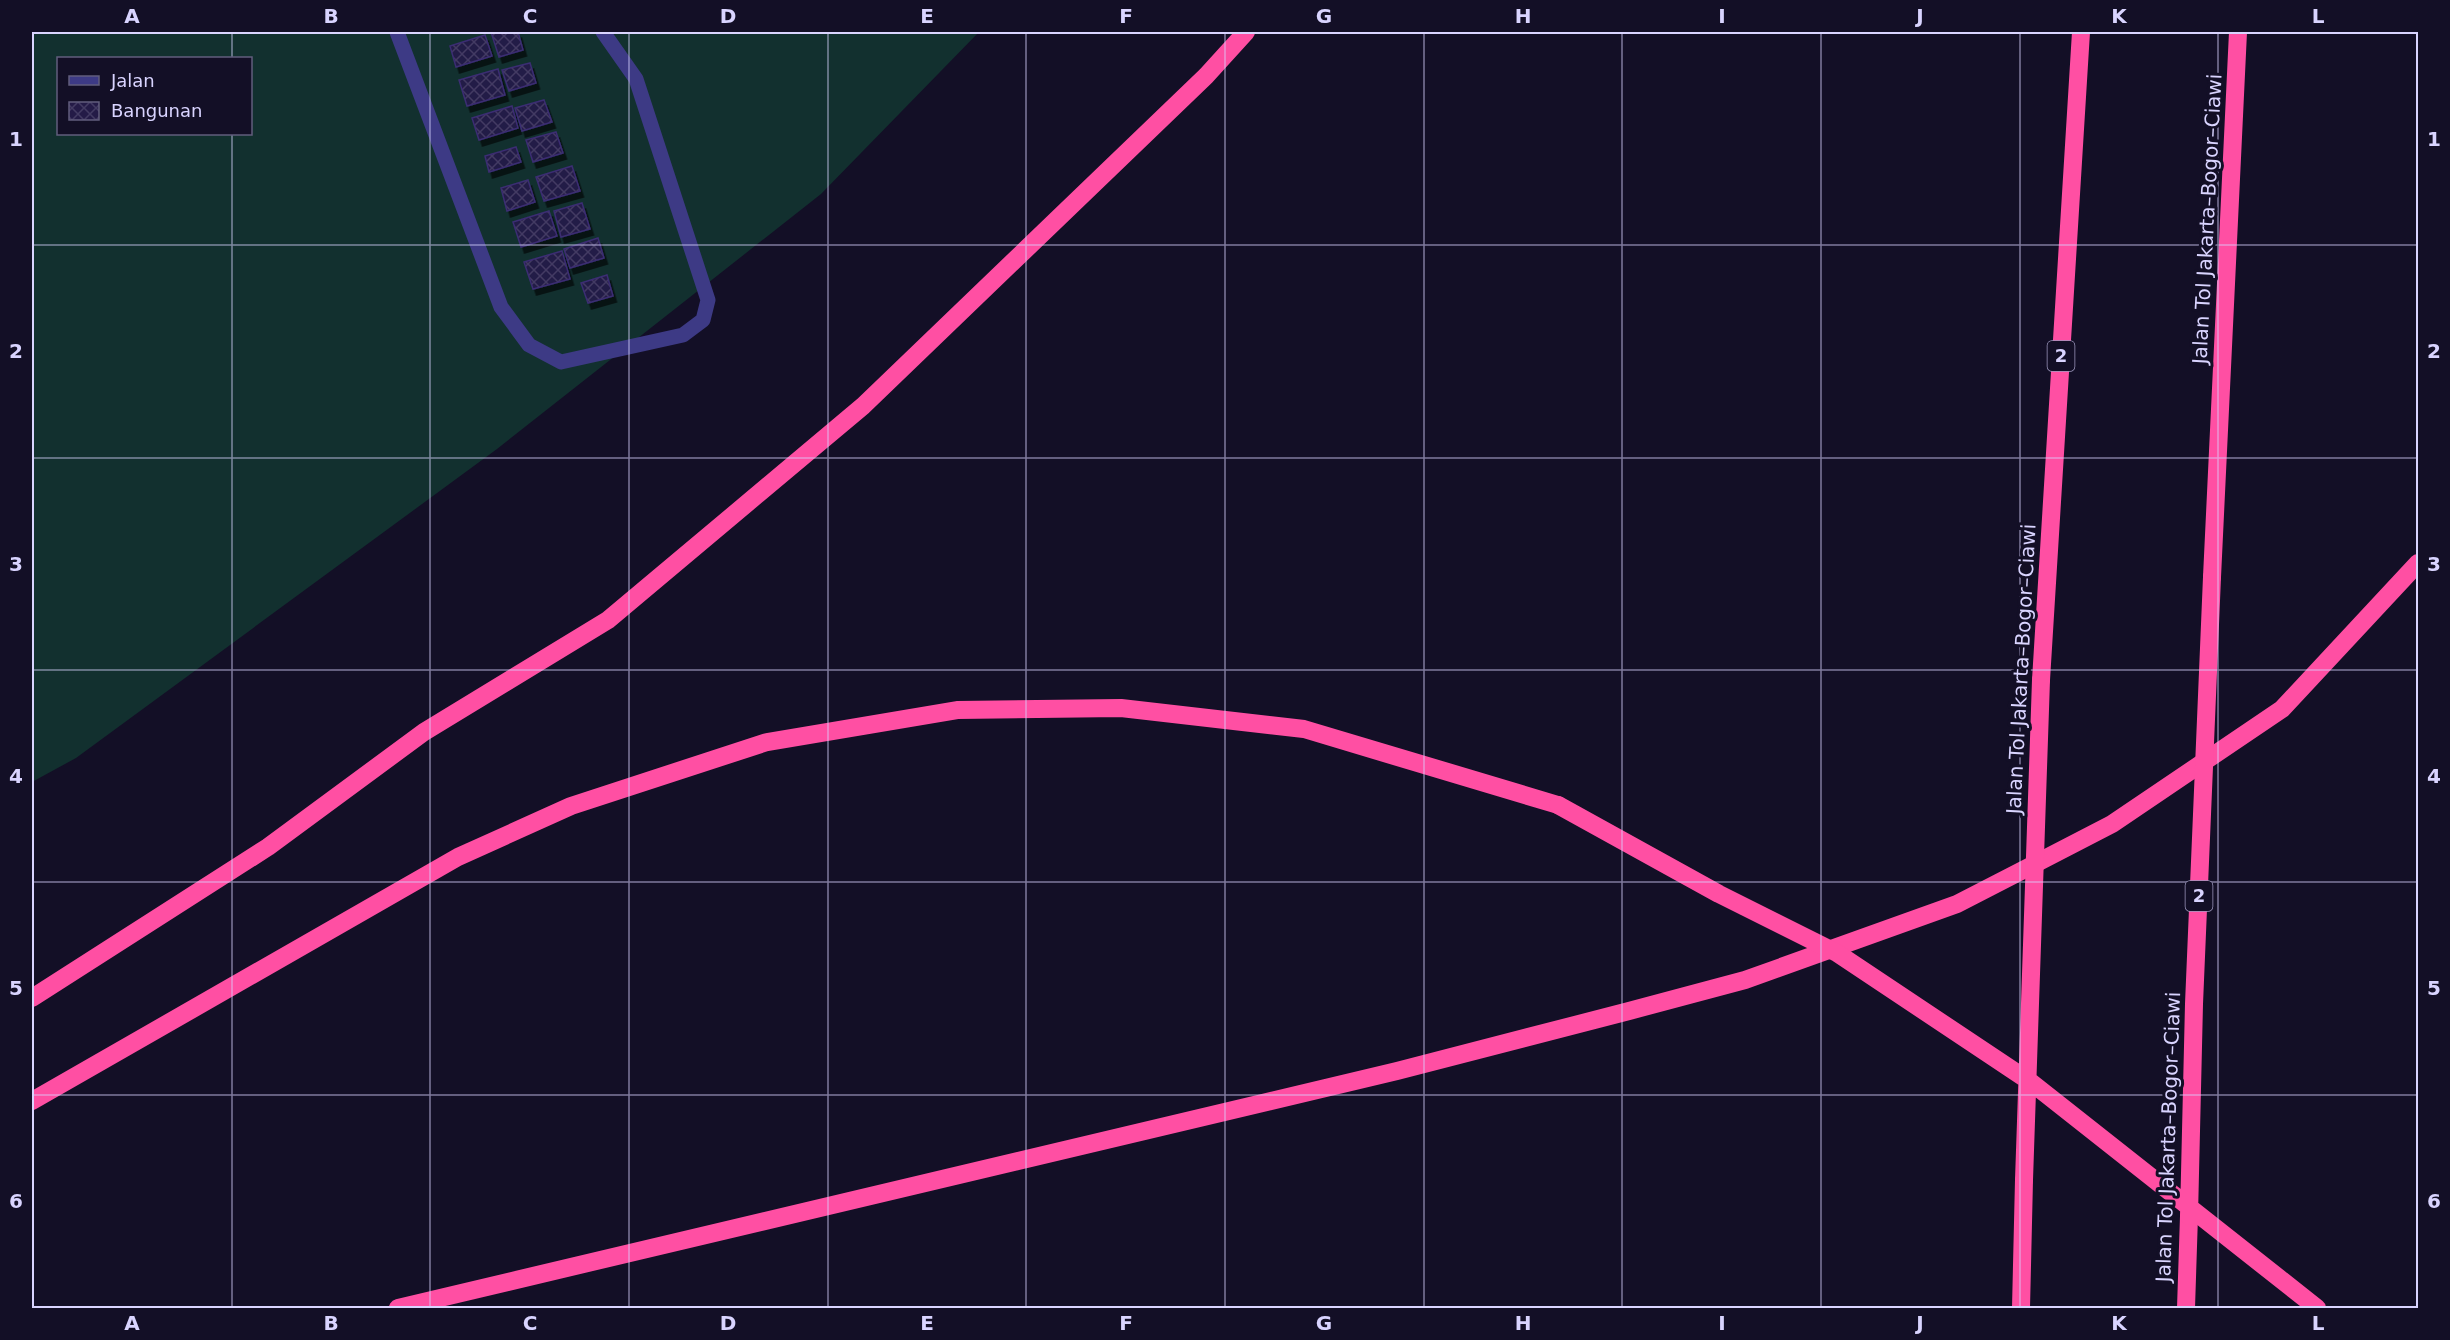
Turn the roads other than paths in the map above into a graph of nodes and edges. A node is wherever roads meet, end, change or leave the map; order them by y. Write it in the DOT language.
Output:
graph roads {
  1 [pos="397,32"];
  2 [pos="603,32"];
  3 [pos="1246,32"];
  4 [pos="2081,32"];
  5 [pos="2238,32"];
  6 [pos="2418,563"];
  7 [pos="32,998"];
  8 [pos="32,1101"];
  9 [pos="398,1308"];
  10 [pos="2021,1308"];
  11 [pos="2186,1308"];
  12 [pos="2317,1308"];
  1 -- 2 [label="street"];
  3 -- 7 [label="highway"];
  4 -- 10 [label="highway, Jalan Tol Jakarta–Bogor–Ciawi / 2, bridge"];
  5 -- 11 [label="highway, Jalan Tol Jakarta–Bogor–Ciawi / 2, bridge"];
  6 -- 9 [label="highway"];
  8 -- 12 [label="highway, bridge"];
}
